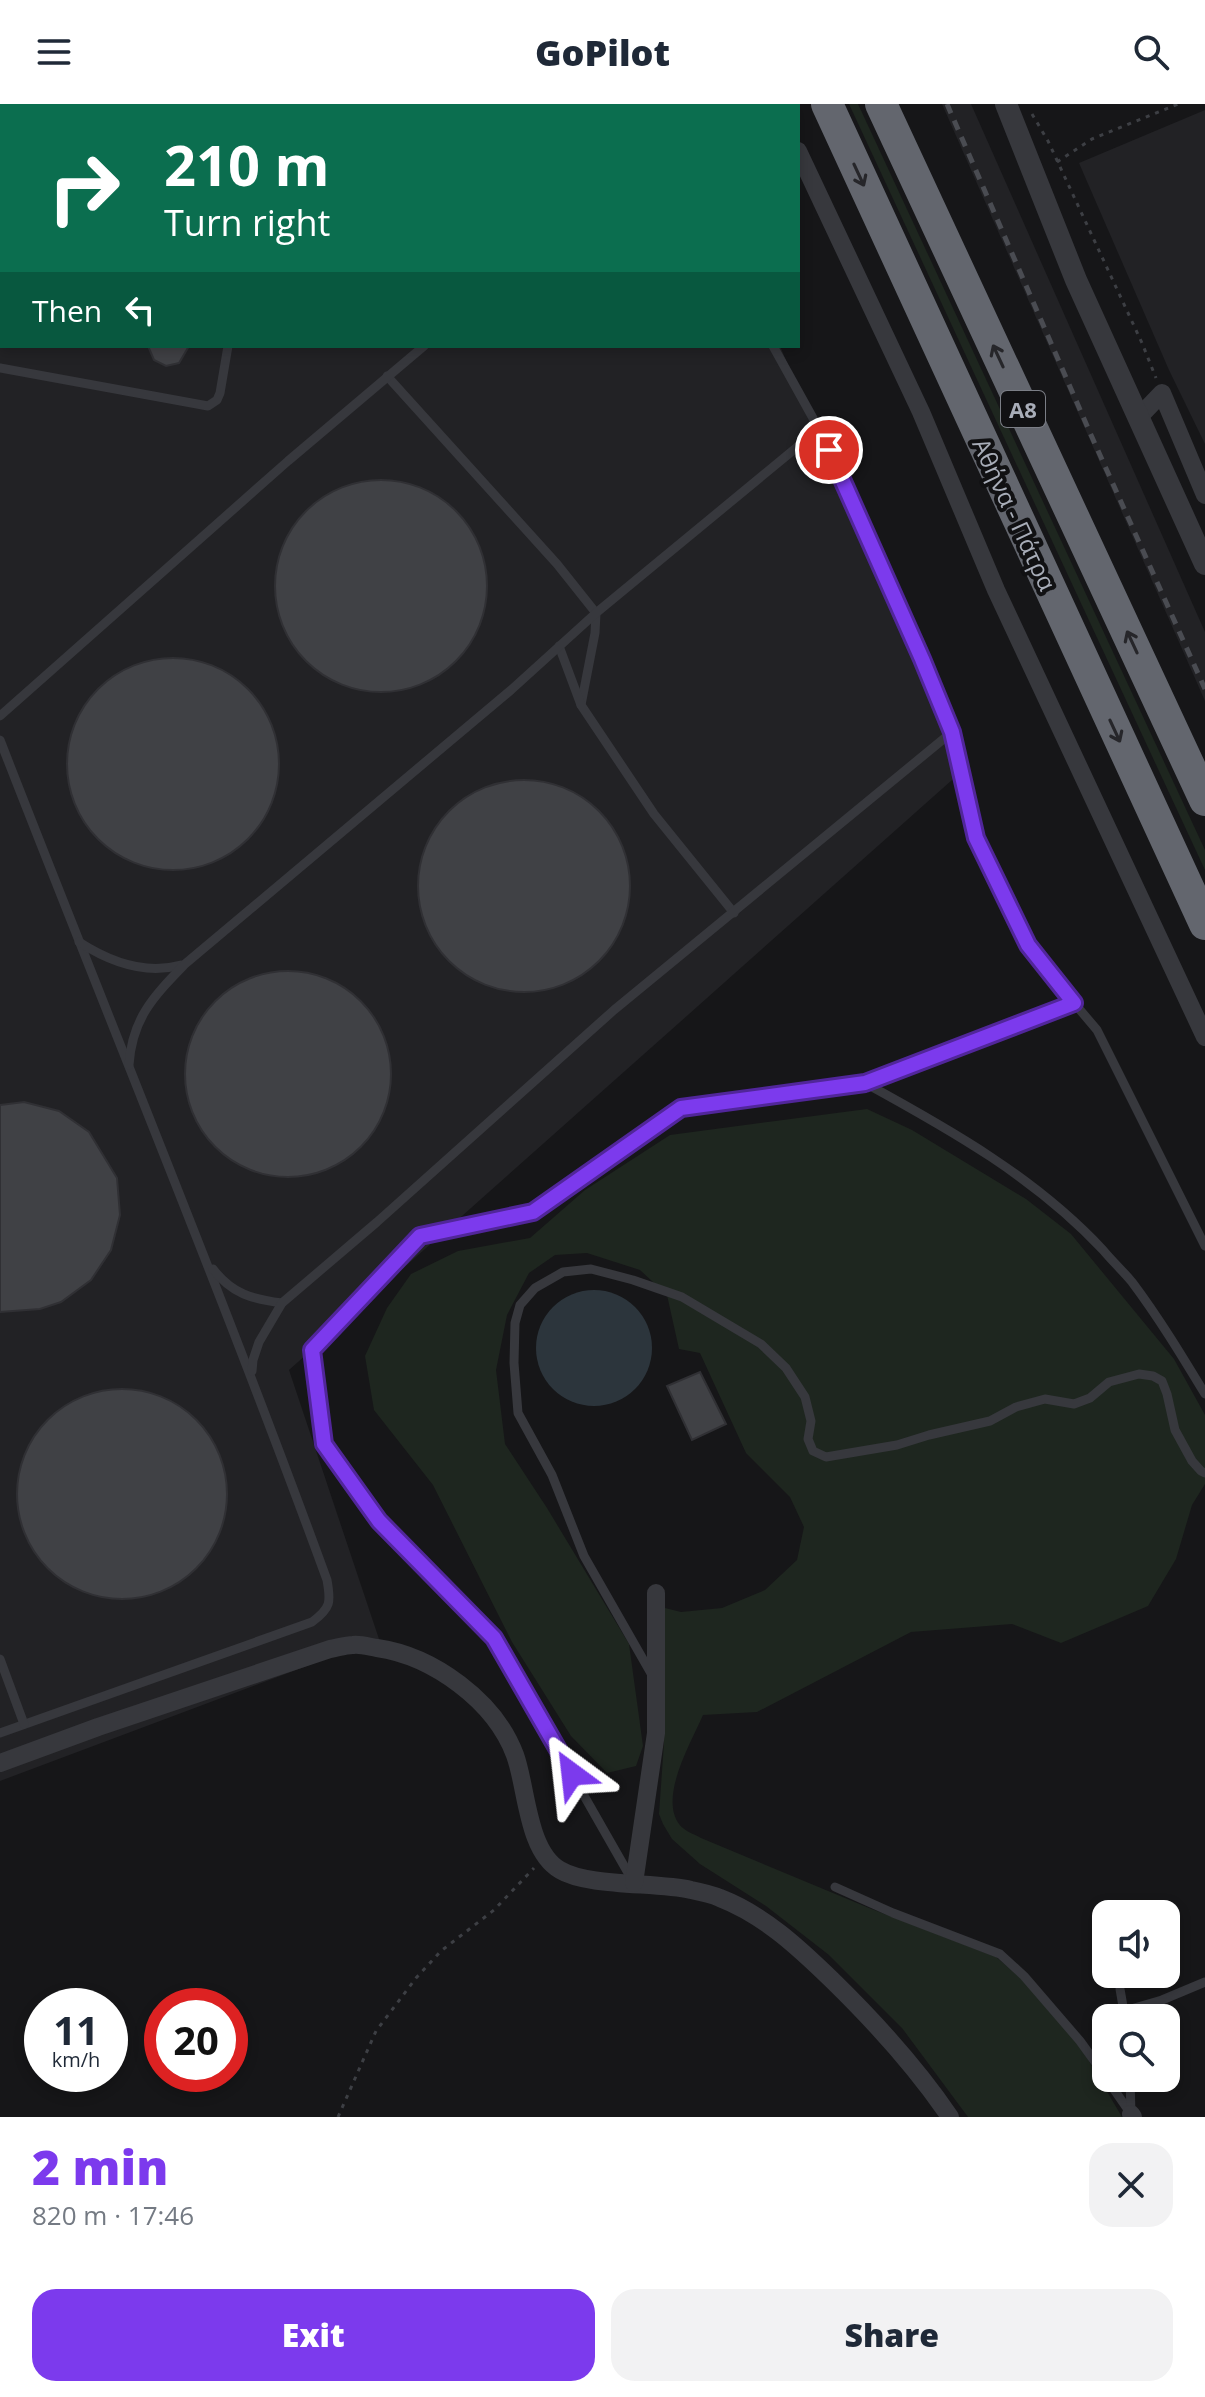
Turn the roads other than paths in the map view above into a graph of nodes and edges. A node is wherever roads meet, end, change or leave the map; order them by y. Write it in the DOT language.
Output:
graph roads {
  1 [pos="827,104"];
  2 [pos="881,104"];
  3 [pos="1006,104"];
  4 [pos="800,155"];
  5 [pos="228,348"];
  6 [pos="422,348"];
  7 [pos="774,348"];
  8 [pos="0,368"];
  9 [pos="387,376"];
  10 [pos="1138,418"];
  11 [pos="819,429"];
  12 [pos="1205,495"];
  13 [pos="1205,564"];
  14 [pos="596,613"];
  15 [pos="559,646"];
  16 [pos="581,705"];
  17 [pos="0,716"];
  18 [pos="952,732"];
  19 [pos="0,740"];
  20 [pos="1205,800"];
  21 [pos="734,913"];
  22 [pos="1205,924"];
  23 [pos="79,942"];
  24 [pos="185,964"];
  25 [pos="1074,1003"];
  26 [pos="1205,1037"];
  27 [pos="129,1070"];
  28 [pos="865,1083"];
  29 [pos="1205,1246"];
  30 [pos="207,1261"];
  31 [pos="282,1303"];
  32 [pos="251,1375"];
  33 [pos="1205,1394"];
  34 [pos="1205,1473"];
  35 [pos="656,1593"];
  36 [pos="0,1659"];
  37 [pos="656,1683"];
  38 [pos="24,1724"];
  39 [pos="0,1733"];
  40 [pos="0,1763"];
  41 [pos="634,1883"];
  42 [pos="835,1887"];
  43 [pos="1205,1982"];
  44 [pos="1120,1989"];
  45 [pos="1122,2004"];
  46 [pos="1151,2004"];
  47 [pos="1092,2058"];
  48 [pos="1116,2092"];
  49 [pos="1131,2092"];
  50 [pos="1132,2116"];
  51 [pos="950,2117"];
  1 -- 22 [label="highway, Αθήνα - Πάτρα / Α8, one-way"];
  20 -- 2 [label="highway, Α8, one-way"];
  3 -- 10 [label="street"];
  4 -- 26 [label="street"];
  5 -- 8 [label="lane"];
  6 -- 9 [label="lane"];
  7 -- 11 [label="lane"];
  9 -- 14 [label="lane"];
  9 -- 17 [label="lane"];
  10 -- 12 [label="street"];
  10 -- 13 [label="street"];
  11 -- 14 [label="lane"];
  11 -- 18 [label="lane"];
  14 -- 15 [label="lane"];
  14 -- 16 [label="lane"];
  15 -- 16 [label="lane"];
  15 -- 24 [label="lane"];
  16 -- 21 [label="lane"];
  18 -- 21 [label="lane"];
  18 -- 25 [label="lane"];
  19 -- 23 [label="lane"];
  21 -- 31 [label="lane"];
  23 -- 24 [label="lane"];
  23 -- 27 [label="lane"];
  24 -- 27 [label="lane"];
  25 -- 28 [label="lane"];
  25 -- 29 [label="lane"];
  27 -- 30 [label="lane"];
  28 -- 33 [label="lane"];
  28 -- 41 [label="lane"];
  30 -- 31 [label="lane"];
  30 -- 32 [label="lane"];
  31 -- 32 [label="lane"];
  32 -- 38 [label="lane"];
  34 -- 37 [label="lane"];
  35 -- 37 [label="street"];
  36 -- 38 [label="lane"];
  37 -- 41 [label="street"];
  38 -- 39 [label="lane"];
  40 -- 41 [label="street"];
  41 -- 51 [label="street"];
  42 -- 47 [label="lane"];
  43 -- 46 [label="lane"];
  44 -- 45 [label="lane"];
  48 -- 50 [label="lane"];
  49 -- 50 [label="lane"];
}
